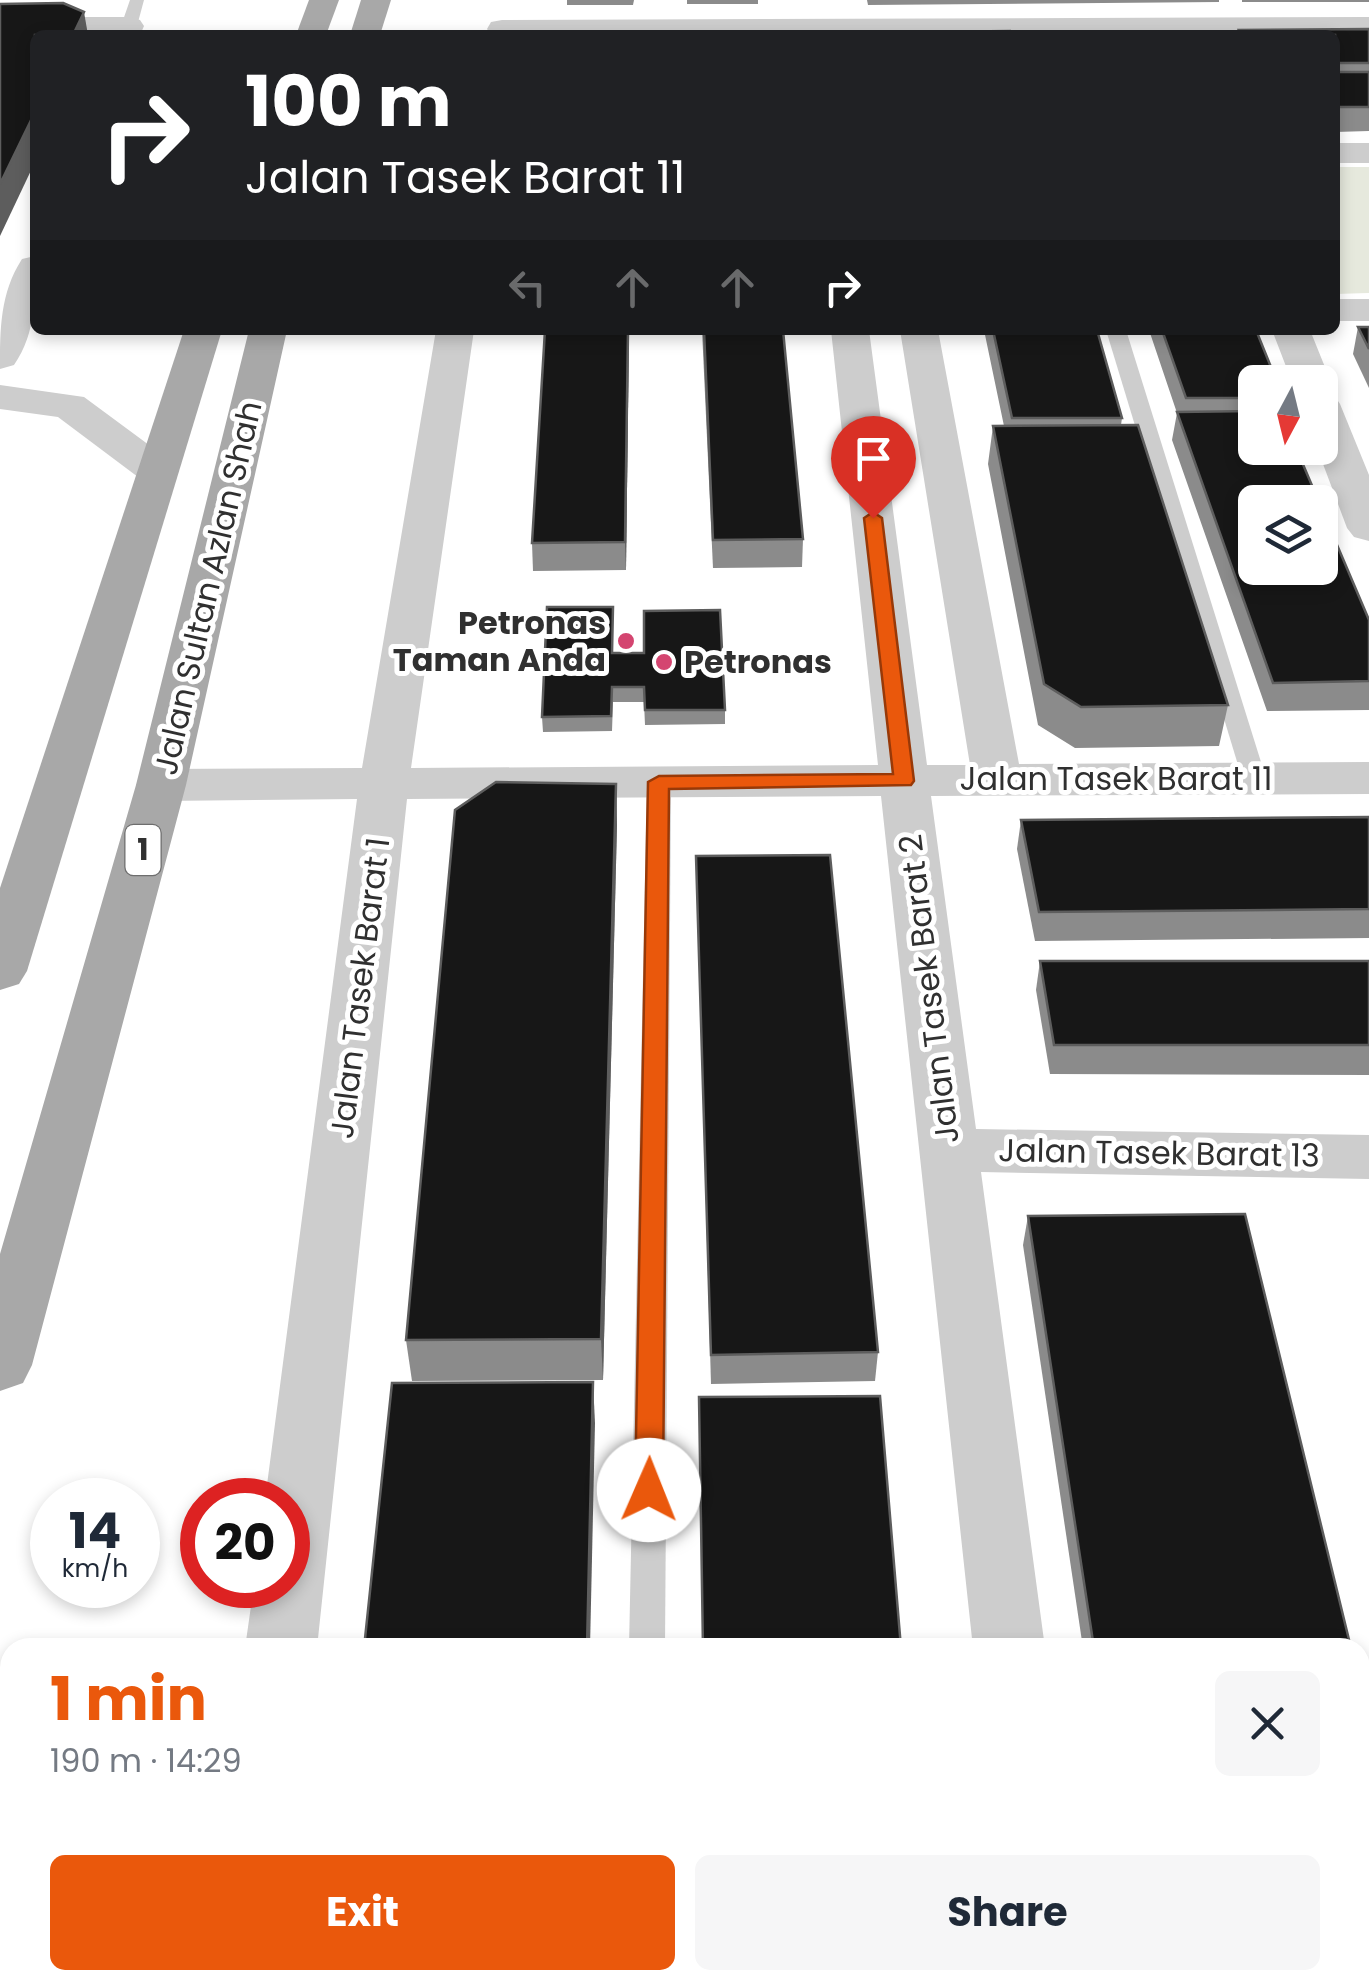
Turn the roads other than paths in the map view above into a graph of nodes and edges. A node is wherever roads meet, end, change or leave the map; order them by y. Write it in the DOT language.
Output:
graph roads {
  1 [pos="324,0"];
  2 [pos="376,0"];
  3 [pos="130,20"];
  4 [pos="504,22"];
  5 [pos="814,22"];
  6 [pos="0,26"];
  7 [pos="1369,26"];
  8 [pos="313,30"];
  9 [pos="366,30"];
  10 [pos="856,30"];
  11 [pos="1238,30"];
  12 [pos="1340,153"];
  13 [pos="1369,153"];
  14 [pos="30,278"];
  15 [pos="1340,310"];
  16 [pos="1369,310"];
  17 [pos="201,335"];
  18 [pos="267,335"];
  19 [pos="454,335"];
  20 [pos="851,335"];
  21 [pos="920,335"];
  22 [pos="1118,335"];
  23 [pos="1293,335"];
  24 [pos="1,349"];
  25 [pos="1305,365"];
  26 [pos="0,397"];
  27 [pos="1338,447"];
  28 [pos="157,471"];
  29 [pos="1366,514"];
  30 [pos="1254,778"];
  31 [pos="1369,778"];
  32 [pos="997,780"];
  33 [pos="904,781"];
  34 [pos="659,782"];
  35 [pos="384,784"];
  36 [pos="161,786"];
  37 [pos="0,971"];
  38 [pos="948,1150"];
  39 [pos="1369,1157"];
  40 [pos="0,1365"];
  41 [pos="282,1638"];
  42 [pos="647,1638"];
  43 [pos="1009,1638"];
  1 -- 8 [label="main road"];
  2 -- 9 [label="main road"];
  3 -- 6 [label="street"];
  4 -- 5 [label="street"];
  5 -- 10 [label="street"];
  7 -- 11 [label="street"];
  12 -- 13 [label="street"];
  14 -- 24 [label="street"];
  15 -- 16 [label="street"];
  17 -- 28 [label="main road"];
  18 -- 36 [label="main road, Jalan Sultan Azlan Shah / 1"];
  19 -- 35 [label="street, Jalan Tasek Barat 1"];
  20 -- 33 [label="street, Jalan Tasek Barat 2"];
  21 -- 32 [label="street"];
  22 -- 30 [label="lane"];
  23 -- 25 [label="street"];
  26 -- 28 [label="street"];
  27 -- 29 [label="street"];
  28 -- 37 [label="main road"];
  30 -- 31 [label="street, Jalan Tasek Barat 11"];
  30 -- 32 [label="street, Jalan Tasek Barat 11"];
  32 -- 33 [label="street, Jalan Tasek Barat 11"];
  33 -- 34 [label="street, Jalan Tasek Barat 11"];
  33 -- 38 [label="street, Jalan Tasek Barat 2"];
  34 -- 35 [label="street, Jalan Tasek Barat 11"];
  34 -- 42 [label="lane"];
  35 -- 36 [label="street, Jalan Tasek Barat 11"];
  35 -- 41 [label="street, Jalan Tasek Barat 1"];
  36 -- 40 [label="main road, Jalan Sultan Azlan Shah / 1"];
  38 -- 39 [label="street, Jalan Tasek Barat 13"];
  38 -- 43 [label="street, Jalan Tasek Barat 2"];
}
